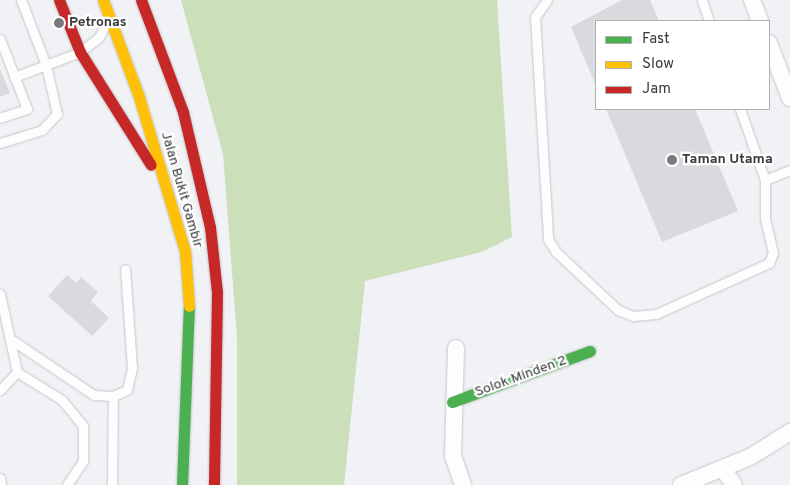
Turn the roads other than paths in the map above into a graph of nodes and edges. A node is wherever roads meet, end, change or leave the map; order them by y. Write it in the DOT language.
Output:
graph roads {
  1 [pos="20,0"];
  2 [pos="59,0"];
  3 [pos="103,0"];
  4 [pos="141,0"];
  5 [pos="547,0"];
  6 [pos="702,0"];
  7 [pos="752,0"];
  8 [pos="109,14"];
  9 [pos="709,20"];
  10 [pos="760,20"];
  11 [pos="0,39"];
  12 [pos="770,46"];
  13 [pos="80,52"];
  14 [pos="46,65"];
  15 [pos="14,77"];
  16 [pos="790,98"];
  17 [pos="740,110"];
  18 [pos="0,118"];
  19 [pos="0,144"];
  20 [pos="790,170"];
  21 [pos="765,180"];
  22 [pos="167,189"];
  23 [pos="125,269"];
  24 [pos="0,294"];
  25 [pos="12,340"];
  26 [pos="456,348"];
  27 [pos="590,351"];
  28 [pos="17,372"];
  29 [pos="0,388"];
  30 [pos="113,396"];
  31 [pos="452,402"];
  32 [pos="790,432"];
  33 [pos="723,469"];
  34 [pos="0,478"];
  35 [pos="1,485"];
  36 [pos="67,485"];
  37 [pos="112,485"];
  38 [pos="182,485"];
  39 [pos="214,485"];
  40 [pos="463,485"];
  41 [pos="681,485"];
  42 [pos="734,485"];
  1 -- 14 [label="lane"];
  2 -- 13 [label="main road"];
  3 -- 8 [label="main road, Jalan Bukit Gambir"];
  4 -- 39 [label="main road, Jalan Bukit Gambir"];
  5 -- 21 [label="lane"];
  6 -- 9 [label="lane"];
  7 -- 10 [label="street"];
  8 -- 13 [label="lane"];
  8 -- 22 [label="main road, Jalan Bukit Gambir"];
  11 -- 15 [label="lane"];
  12 -- 16 [label="street"];
  13 -- 14 [label="lane"];
  13 -- 22 [label="main road"];
  14 -- 15 [label="lane"];
  14 -- 19 [label="lane"];
  15 -- 18 [label="lane"];
  17 -- 21 [label="lane"];
  20 -- 21 [label="lane"];
  22 -- 38 [label="main road, Jalan Bukit Gambir"];
  23 -- 30 [label="lane"];
  24 -- 25 [label="lane"];
  25 -- 28 [label="lane"];
  25 -- 30 [label="lane"];
  26 -- 31 [label="street, Solok Minden 2"];
  27 -- 31 [label="main road, Solok Minden 2"];
  28 -- 29 [label="lane"];
  28 -- 36 [label="lane"];
  30 -- 37 [label="lane"];
  31 -- 40 [label="street, Solok Minden 2"];
  32 -- 33 [label="street"];
  33 -- 41 [label="street"];
  33 -- 42 [label="street"];
  34 -- 35 [label="lane"];
}
